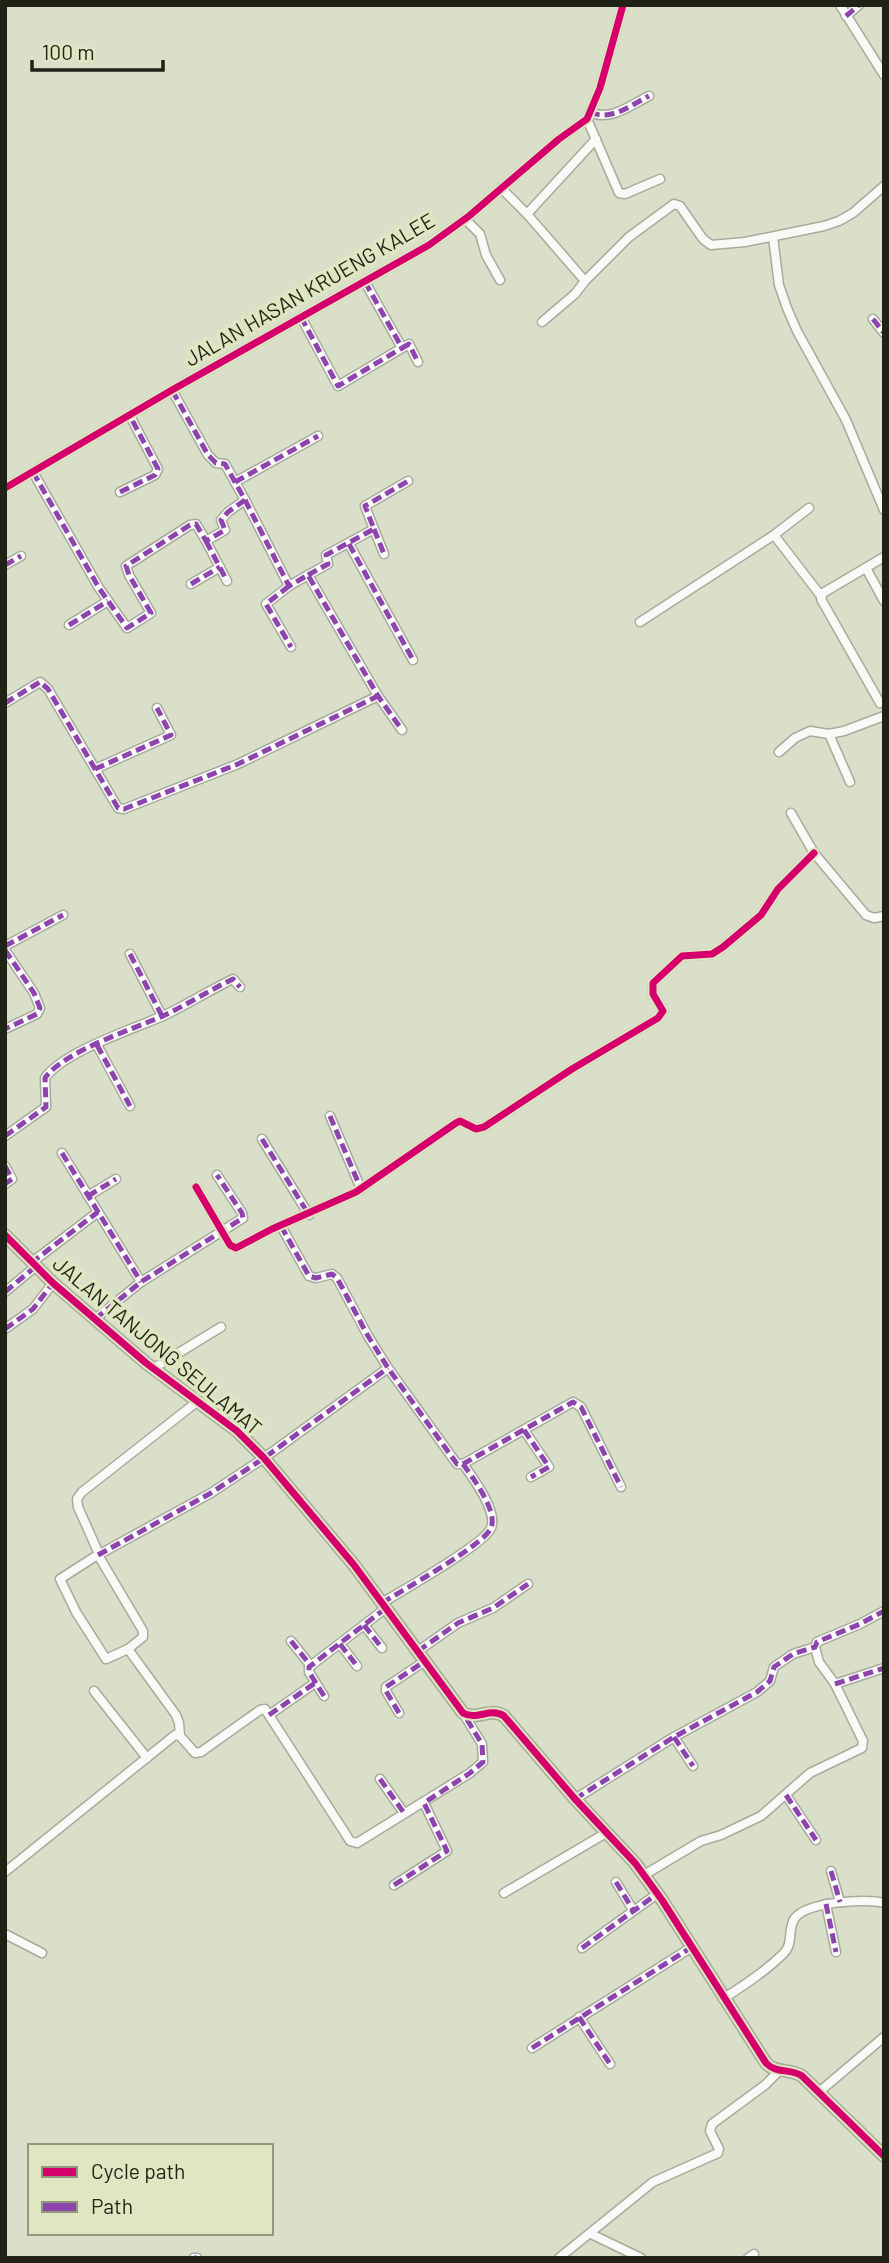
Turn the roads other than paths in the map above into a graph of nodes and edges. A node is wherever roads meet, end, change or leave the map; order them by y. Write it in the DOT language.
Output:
graph roads {
  1 [pos="622,5"];
  2 [pos="839,5"];
  3 [pos="859,5"];
  4 [pos="846,16"];
  5 [pos="884,75"];
  6 [pos="649,96"];
  7 [pos="588,116"];
  8 [pos="596,139"];
  9 [pos="660,179"];
  10 [pos="884,186"];
  11 [pos="501,188"];
  12 [pos="527,214"];
  13 [pos="465,219"];
  14 [pos="773,237"];
  15 [pos="500,280"];
  16 [pos="584,281"];
  17 [pos="365,282"];
  18 [pos="301,317"];
  19 [pos="873,319"];
  20 [pos="542,322"];
  21 [pos="884,333"];
  22 [pos="402,348"];
  23 [pos="418,362"];
  24 [pos="172,390"];
  25 [pos="130,416"];
  26 [pos="318,436"];
  27 [pos="33,472"];
  28 [pos="408,481"];
  29 [pos="235,482"];
  30 [pos="5,488"];
  31 [pos="120,492"];
  32 [pos="245,500"];
  33 [pos="809,508"];
  34 [pos="884,510"];
  35 [pos="374,529"];
  36 [pos="774,535"];
  37 [pos="206,541"];
  38 [pos="349,544"];
  39 [pos="384,554"];
  40 [pos="21,556"];
  41 [pos="884,557"];
  42 [pos="5,565"];
  43 [pos="220,567"];
  44 [pos="866,568"];
  45 [pos="308,575"];
  46 [pos="227,581"];
  47 [pos="191,584"];
  48 [pos="289,586"];
  49 [pos="821,596"];
  50 [pos="108,601"];
  51 [pos="884,601"];
  52 [pos="640,622"];
  53 [pos="69,625"];
  54 [pos="291,647"];
  55 [pos="413,660"];
  56 [pos="378,696"];
  57 [pos="5,703"];
  58 [pos="880,703"];
  59 [pos="157,708"];
  60 [pos="884,716"];
  61 [pos="402,730"];
  62 [pos="829,734"];
  63 [pos="779,752"];
  64 [pos="95,769"];
  65 [pos="850,782"];
  66 [pos="791,813"];
  67 [pos="814,853"];
  68 [pos="63,915"];
  69 [pos="884,916"];
  70 [pos="5,948"];
  71 [pos="130,954"];
  72 [pos="240,987"];
  73 [pos="162,1016"];
  74 [pos="5,1029"];
  75 [pos="97,1045"];
  76 [pos="130,1106"];
  77 [pos="330,1116"];
  78 [pos="5,1136"];
  79 [pos="262,1139"];
  80 [pos="62,1153"];
  81 [pos="5,1166"];
  82 [pos="217,1175"];
  83 [pos="116,1179"];
  84 [pos="5,1184"];
  85 [pos="196,1187"];
  86 [pos="361,1189"];
  87 [pos="88,1196"];
  88 [pos="98,1212"];
  89 [pos="309,1214"];
  90 [pos="281,1226"];
  91 [pos="223,1233"];
  92 [pos="5,1235"];
  93 [pos="33,1265"];
  94 [pos="141,1282"];
  95 [pos="53,1283"];
  96 [pos="5,1292"];
  97 [pos="95,1319"];
  98 [pos="221,1327"];
  99 [pos="5,1329"];
  100 [pos="154,1368"];
  101 [pos="388,1368"];
  102 [pos="198,1401"];
  103 [pos="524,1430"];
  104 [pos="264,1458"];
  105 [pos="463,1464"];
  106 [pos="531,1477"];
  107 [pos="621,1487"];
  108 [pos="98,1555"];
  109 [pos="527,1584"];
  110 [pos="384,1605"];
  111 [pos="884,1611"];
  112 [pos="364,1625"];
  113 [pos="291,1641"];
  114 [pos="340,1644"];
  115 [pos="815,1647"];
  116 [pos="382,1648"];
  117 [pos="128,1649"];
  118 [pos="418,1651"];
  119 [pos="425,1661"];
  120 [pos="311,1666"];
  121 [pos="357,1666"];
  122 [pos="884,1668"];
  123 [pos="315,1684"];
  124 [pos="835,1684"];
  125 [pos="94,1691"];
  126 [pos="324,1696"];
  127 [pos="399,1713"];
  128 [pos="463,1713"];
  129 [pos="269,1716"];
  130 [pos="180,1736"];
  131 [pos="674,1737"];
  132 [pos="148,1758"];
  133 [pos="692,1766"];
  134 [pos="380,1779"];
  135 [pos="786,1795"];
  136 [pos="575,1799"];
  137 [pos="424,1803"];
  138 [pos="404,1813"];
  139 [pos="606,1833"];
  140 [pos="816,1840"];
  141 [pos="831,1871"];
  142 [pos="5,1872"];
  143 [pos="644,1875"];
  144 [pos="616,1882"];
  145 [pos="394,1885"];
  146 [pos="504,1893"];
  147 [pos="657,1894"];
  148 [pos="840,1902"];
  149 [pos="884,1903"];
  150 [pos="826,1904"];
  151 [pos="633,1910"];
  152 [pos="5,1934"];
  153 [pos="692,1947"];
  154 [pos="582,1948"];
  155 [pos="836,1952"];
  156 [pos="42,1953"];
  157 [pos="723,1999"];
  158 [pos="579,2017"];
  159 [pos="884,2037"];
  160 [pos="532,2048"];
  161 [pos="610,2064"];
  162 [pos="779,2071"];
  163 [pos="819,2092"];
  164 [pos="884,2156"];
  165 [pos="591,2234"];
  166 [pos="639,2257"];
  167 [pos="559,2258"];
  1 -- 7 [label="street"];
  2 -- 4 [label="street"];
  3 -- 4 [label="street"];
  4 -- 5 [label="street"];
  6 -- 7 [label="street"];
  7 -- 8 [label="street"];
  7 -- 11 [label="street, JALAN HASAN KRUENG KALEE"];
  8 -- 9 [label="street"];
  8 -- 12 [label="street"];
  10 -- 14 [label="street"];
  11 -- 12 [label="street"];
  11 -- 13 [label="street, JALAN HASAN KRUENG KALEE"];
  12 -- 16 [label="street"];
  13 -- 15 [label="street"];
  13 -- 17 [label="street, JALAN HASAN KRUENG KALEE"];
  14 -- 16 [label="street"];
  14 -- 34 [label="street"];
  16 -- 20 [label="street"];
  17 -- 18 [label="street, JALAN HASAN KRUENG KALEE"];
  17 -- 22 [label="street"];
  18 -- 22 [label="street"];
  18 -- 24 [label="street, JALAN HASAN KRUENG KALEE"];
  19 -- 21 [label="street"];
  22 -- 23 [label="street"];
  24 -- 25 [label="street, JALAN HASAN KRUENG KALEE"];
  24 -- 29 [label="street"];
  25 -- 27 [label="street, JALAN HASAN KRUENG KALEE"];
  25 -- 31 [label="street"];
  26 -- 29 [label="street"];
  27 -- 30 [label="street, JALAN HASAN KRUENG KALEE"];
  27 -- 50 [label="street"];
  28 -- 35 [label="street"];
  29 -- 32 [label="street"];
  32 -- 37 [label="street"];
  32 -- 48 [label="street"];
  33 -- 36 [label="street"];
  35 -- 38 [label="street"];
  35 -- 39 [label="street"];
  36 -- 49 [label="street"];
  36 -- 52 [label="street"];
  37 -- 43 [label="street"];
  37 -- 50 [label="street"];
  38 -- 45 [label="street"];
  38 -- 55 [label="street"];
  40 -- 42 [label="street"];
  41 -- 44 [label="street"];
  43 -- 46 [label="street"];
  43 -- 47 [label="street"];
  44 -- 49 [label="street"];
  44 -- 51 [label="street"];
  45 -- 48 [label="street"];
  45 -- 56 [label="street"];
  48 -- 54 [label="street"];
  49 -- 58 [label="street"];
  50 -- 53 [label="street"];
  56 -- 61 [label="street"];
  56 -- 64 [label="street"];
  57 -- 64 [label="street"];
  59 -- 64 [label="street"];
  60 -- 62 [label="street"];
  62 -- 63 [label="street"];
  62 -- 65 [label="street"];
  66 -- 67 [label="street"];
  67 -- 69 [label="street"];
  67 -- 86 [label="street"];
  68 -- 70 [label="street"];
  70 -- 74 [label="street"];
  71 -- 73 [label="street"];
  72 -- 73 [label="street"];
  73 -- 75 [label="street"];
  75 -- 76 [label="street"];
  75 -- 78 [label="street"];
  77 -- 86 [label="street"];
  79 -- 89 [label="street"];
  80 -- 87 [label="street"];
  81 -- 84 [label="street"];
  82 -- 91 [label="street"];
  83 -- 87 [label="street"];
  85 -- 91 [label="street"];
  86 -- 89 [label="street"];
  87 -- 88 [label="street"];
  88 -- 93 [label="street"];
  88 -- 94 [label="street"];
  89 -- 90 [label="street"];
  90 -- 91 [label="street"];
  90 -- 101 [label="street"];
  91 -- 94 [label="street"];
  92 -- 93 [label="street, JALAN TANJONG SEULAMAT"];
  93 -- 95 [label="street, JALAN TANJONG SEULAMAT"];
  93 -- 96 [label="street"];
  94 -- 97 [label="street"];
  95 -- 97 [label="street, JALAN TANJONG SEULAMAT"];
  95 -- 99 [label="street"];
  97 -- 100 [label="street, JALAN TANJONG SEULAMAT"];
  98 -- 100 [label="street"];
  100 -- 102 [label="street, JALAN TANJONG SEULAMAT"];
  101 -- 104 [label="street"];
  101 -- 105 [label="street"];
  102 -- 104 [label="street, JALAN TANJONG SEULAMAT"];
  102 -- 108 [label="street"];
  103 -- 105 [label="street"];
  103 -- 106 [label="street"];
  103 -- 107 [label="street"];
  104 -- 108 [label="street"];
  104 -- 110 [label="street, JALAN TANJONG SEULAMAT"];
  105 -- 110 [label="street"];
  108 -- 117 [label="street"];
  108 -- 117 [label="street"];
  109 -- 118 [label="street"];
  110 -- 112 [label="street"];
  110 -- 118 [label="street, JALAN TANJONG SEULAMAT"];
  111 -- 115 [label="street"];
  112 -- 114 [label="street"];
  112 -- 116 [label="street"];
  113 -- 120 [label="street"];
  114 -- 120 [label="street"];
  114 -- 121 [label="street"];
  115 -- 124 [label="street"];
  115 -- 131 [label="street"];
  117 -- 130 [label="street"];
  118 -- 119 [label="street, JALAN TANJONG SEULAMAT"];
  119 -- 127 [label="street"];
  119 -- 128 [label="street, JALAN TANJONG SEULAMAT"];
  120 -- 123 [label="street"];
  122 -- 124 [label="street"];
  123 -- 126 [label="street"];
  123 -- 129 [label="street"];
  124 -- 135 [label="street"];
  125 -- 132 [label="street"];
  128 -- 136 [label="street"];
  128 -- 137 [label="street"];
  129 -- 130 [label="street"];
  129 -- 138 [label="street"];
  130 -- 132 [label="street"];
  131 -- 133 [label="street"];
  131 -- 136 [label="street"];
  132 -- 142 [label="street"];
  134 -- 138 [label="street"];
  135 -- 140 [label="street"];
  135 -- 143 [label="street"];
  136 -- 139 [label="street"];
  137 -- 138 [label="street"];
  137 -- 145 [label="street"];
  139 -- 143 [label="street"];
  139 -- 146 [label="street"];
  141 -- 148 [label="street"];
  143 -- 147 [label="street"];
  144 -- 151 [label="street"];
  147 -- 151 [label="street"];
  147 -- 153 [label="street"];
  148 -- 149 [label="street"];
  148 -- 150 [label="street"];
  150 -- 155 [label="street"];
  150 -- 157 [label="street"];
  151 -- 154 [label="street"];
  152 -- 156 [label="street"];
  153 -- 157 [label="street"];
  153 -- 158 [label="street"];
  157 -- 162 [label="street"];
  158 -- 160 [label="street"];
  158 -- 161 [label="street"];
  159 -- 163 [label="street"];
  162 -- 163 [label="street"];
  162 -- 165 [label="street"];
  163 -- 164 [label="street"];
  165 -- 166 [label="street"];
  165 -- 167 [label="street"];
}
